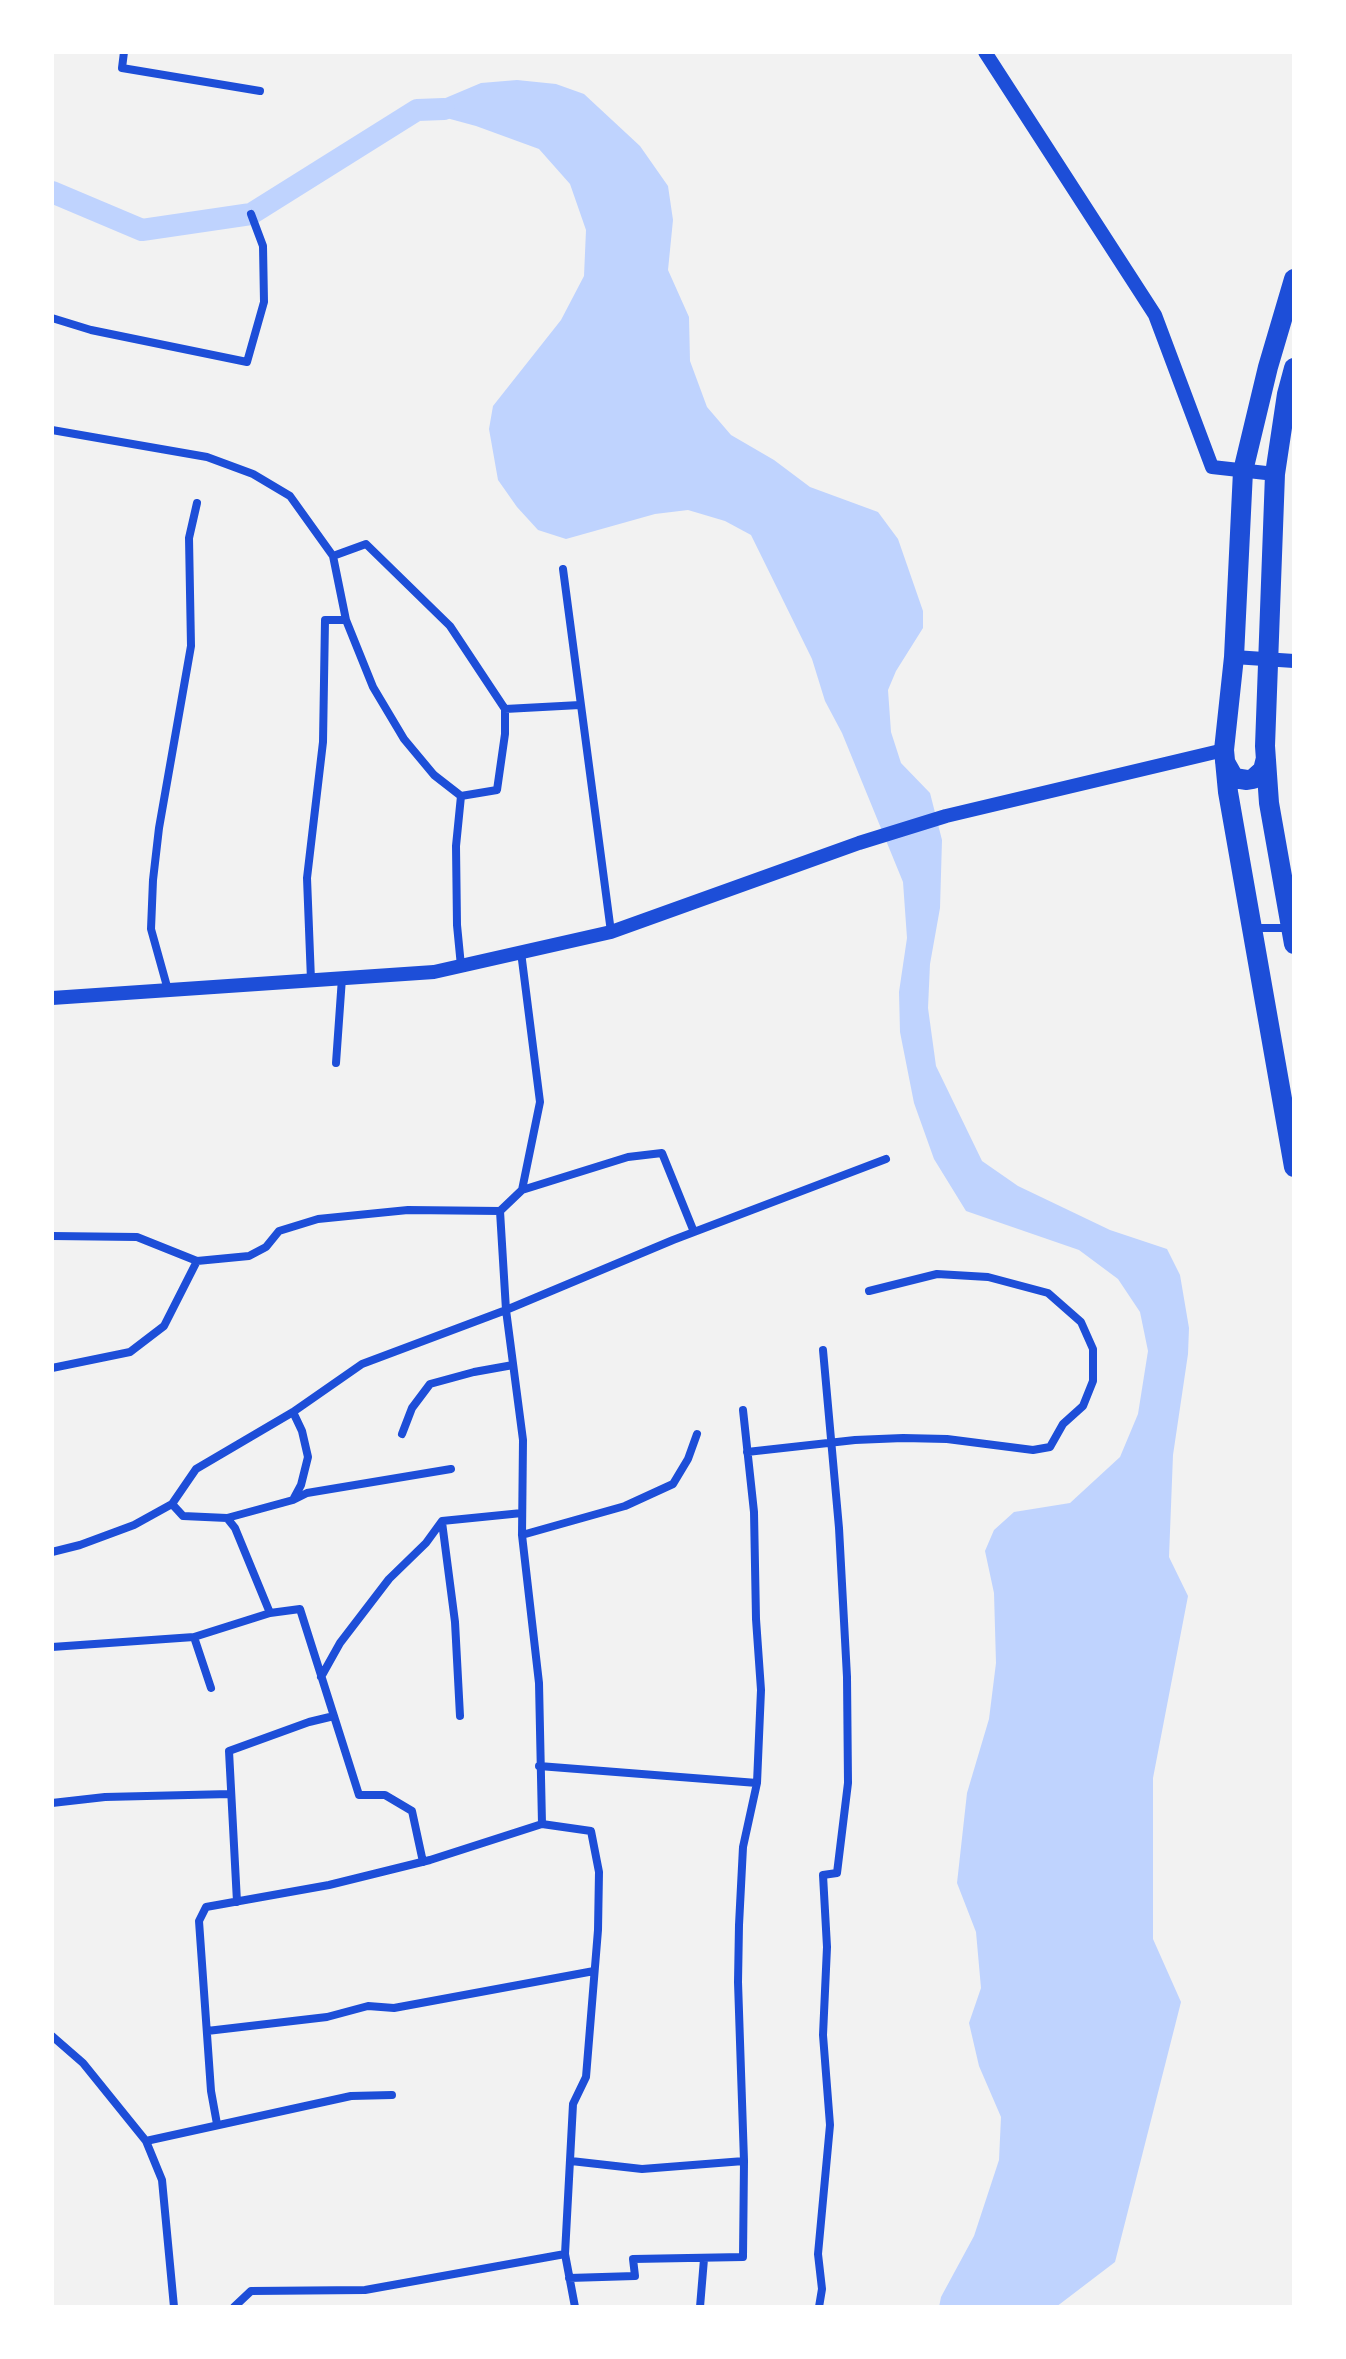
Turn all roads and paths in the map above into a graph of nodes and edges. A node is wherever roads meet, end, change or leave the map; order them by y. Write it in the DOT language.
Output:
graph roads {
  1 [pos="124,52"];
  2 [pos="985,52"];
  3 [pos="260,91"];
  4 [pos="251,214"];
  5 [pos="1294,279"];
  6 [pos="52,318"];
  7 [pos="1294,368"];
  8 [pos="52,430"];
  9 [pos="1243,471"];
  10 [pos="1275,474"];
  11 [pos="197,503"];
  12 [pos="333,556"];
  13 [pos="563,569"];
  14 [pos="346,620"];
  15 [pos="1234,657"];
  16 [pos="1266,658"];
  17 [pos="1294,661"];
  18 [pos="580,705"];
  19 [pos="1228,705"];
  20 [pos="1266,706"];
  21 [pos="505,709"];
  22 [pos="1225,756"];
  23 [pos="1266,758"];
  24 [pos="461,796"];
  25 [pos="1254,928"];
  26 [pos="611,932"];
  27 [pos="1293,934"];
  28 [pos="521,952"];
  29 [pos="461,966"];
  30 [pos="342,978"];
  31 [pos="311,980"];
  32 [pos="168,990"];
  33 [pos="52,998"];
  34 [pos="336,1063"];
  35 [pos="886,1159"];
  36 [pos="1294,1167"];
  37 [pos="522,1190"];
  38 [pos="500,1211"];
  39 [pos="694,1232"];
  40 [pos="52,1236"];
  41 [pos="197,1261"];
  42 [pos="869,1291"];
  43 [pos="506,1310"];
  44 [pos="823,1350"];
  45 [pos="513,1365"];
  46 [pos="52,1368"];
  47 [pos="743,1410"];
  48 [pos="293,1412"];
  49 [pos="402,1434"];
  50 [pos="697,1434"];
  51 [pos="833,1442"];
  52 [pos="747,1452"];
  53 [pos="451,1469"];
  54 [pos="293,1500"];
  55 [pos="172,1504"];
  56 [pos="522,1513"];
  57 [pos="227,1518"];
  58 [pos="442,1521"];
  59 [pos="522,1535"];
  60 [pos="52,1552"];
  61 [pos="270,1613"];
  62 [pos="194,1637"];
  63 [pos="52,1647"];
  64 [pos="321,1677"];
  65 [pos="211,1688"];
  66 [pos="334,1716"];
  67 [pos="460,1716"];
  68 [pos="539,1766"];
  69 [pos="757,1783"];
  70 [pos="230,1794"];
  71 [pos="52,1803"];
  72 [pos="542,1824"];
  73 [pos="423,1862"];
  74 [pos="237,1902"];
  75 [pos="594,1971"];
  76 [pos="207,2031"];
  77 [pos="52,2036"];
  78 [pos="392,2095"];
  79 [pos="217,2124"];
  80 [pos="146,2141"];
  81 [pos="571,2161"];
  82 [pos="744,2161"];
  83 [pos="565,2254"];
  84 [pos="704,2259"];
  85 [pos="569,2278"];
  86 [pos="174,2307"];
  87 [pos="234,2307"];
  88 [pos="575,2307"];
  89 [pos="700,2307"];
  90 [pos="819,2307"];
  1 -- 3 [label="street"];
  2 -- 9 [label="street"];
  4 -- 6 [label="street"];
  5 -- 9 [label="main road"];
  7 -- 10 [label="main road"];
  8 -- 12 [label="street"];
  9 -- 10 [label="street"];
  9 -- 15 [label="main road"];
  10 -- 16 [label="main road"];
  11 -- 32 [label="street"];
  12 -- 14 [label="street"];
  12 -- 21 [label="street"];
  13 -- 18 [label="street"];
  14 -- 24 [label="street"];
  14 -- 31 [label="street"];
  15 -- 16 [label="street"];
  15 -- 19 [label="main road"];
  16 -- 17 [label="street"];
  16 -- 20 [label="main road"];
  18 -- 21 [label="street"];
  18 -- 26 [label="street"];
  19 -- 20 [label="main road"];
  19 -- 22 [label="main road"];
  20 -- 23 [label="main road"];
  21 -- 24 [label="street"];
  22 -- 23 [label="main road"];
  22 -- 25 [label="main road"];
  22 -- 26 [label="street"];
  23 -- 27 [label="main road"];
  24 -- 29 [label="street"];
  25 -- 27 [label="street"];
  25 -- 36 [label="main road"];
  26 -- 28 [label="street"];
  28 -- 29 [label="street"];
  28 -- 37 [label="street"];
  29 -- 30 [label="street"];
  30 -- 31 [label="street"];
  30 -- 34 [label="street"];
  31 -- 32 [label="street"];
  32 -- 33 [label="street"];
  35 -- 39 [label="street"];
  37 -- 38 [label="street"];
  37 -- 39 [label="street"];
  38 -- 41 [label="street"];
  38 -- 43 [label="street"];
  39 -- 43 [label="street"];
  40 -- 41 [label="street"];
  41 -- 46 [label="street"];
  42 -- 51 [label="street"];
  43 -- 45 [label="street"];
  43 -- 48 [label="street"];
  44 -- 51 [label="street"];
  45 -- 49 [label="street"];
  45 -- 56 [label="street"];
  47 -- 52 [label="street"];
  48 -- 54 [label="street"];
  48 -- 55 [label="street"];
  50 -- 59 [label="street"];
  51 -- 52 [label="street"];
  51 -- 90 [label="street"];
  52 -- 69 [label="street"];
  53 -- 54 [label="street"];
  54 -- 57 [label="street"];
  55 -- 57 [label="street"];
  55 -- 60 [label="street"];
  56 -- 58 [label="street"];
  56 -- 59 [label="street"];
  57 -- 61 [label="street"];
  58 -- 64 [label="street"];
  58 -- 67 [label="street"];
  59 -- 68 [label="street"];
  61 -- 62 [label="street"];
  61 -- 64 [label="street"];
  62 -- 63 [label="street"];
  62 -- 65 [label="street"];
  64 -- 66 [label="street"];
  66 -- 70 [label="street"];
  66 -- 73 [label="street"];
  68 -- 69 [label="street"];
  68 -- 72 [label="street"];
  69 -- 82 [label="street"];
  70 -- 71 [label="street"];
  70 -- 74 [label="street"];
  72 -- 73 [label="street"];
  72 -- 75 [label="street"];
  73 -- 74 [label="street"];
  74 -- 76 [label="street"];
  75 -- 76 [label="street"];
  75 -- 81 [label="street"];
  76 -- 79 [label="street"];
  77 -- 80 [label="street"];
  78 -- 79 [label="street"];
  79 -- 80 [label="street"];
  80 -- 86 [label="street"];
  81 -- 82 [label="street"];
  81 -- 83 [label="street"];
  82 -- 84 [label="street"];
  83 -- 85 [label="street"];
  83 -- 87 [label="street"];
  84 -- 85 [label="street"];
  84 -- 89 [label="street"];
  85 -- 88 [label="street"];
}
